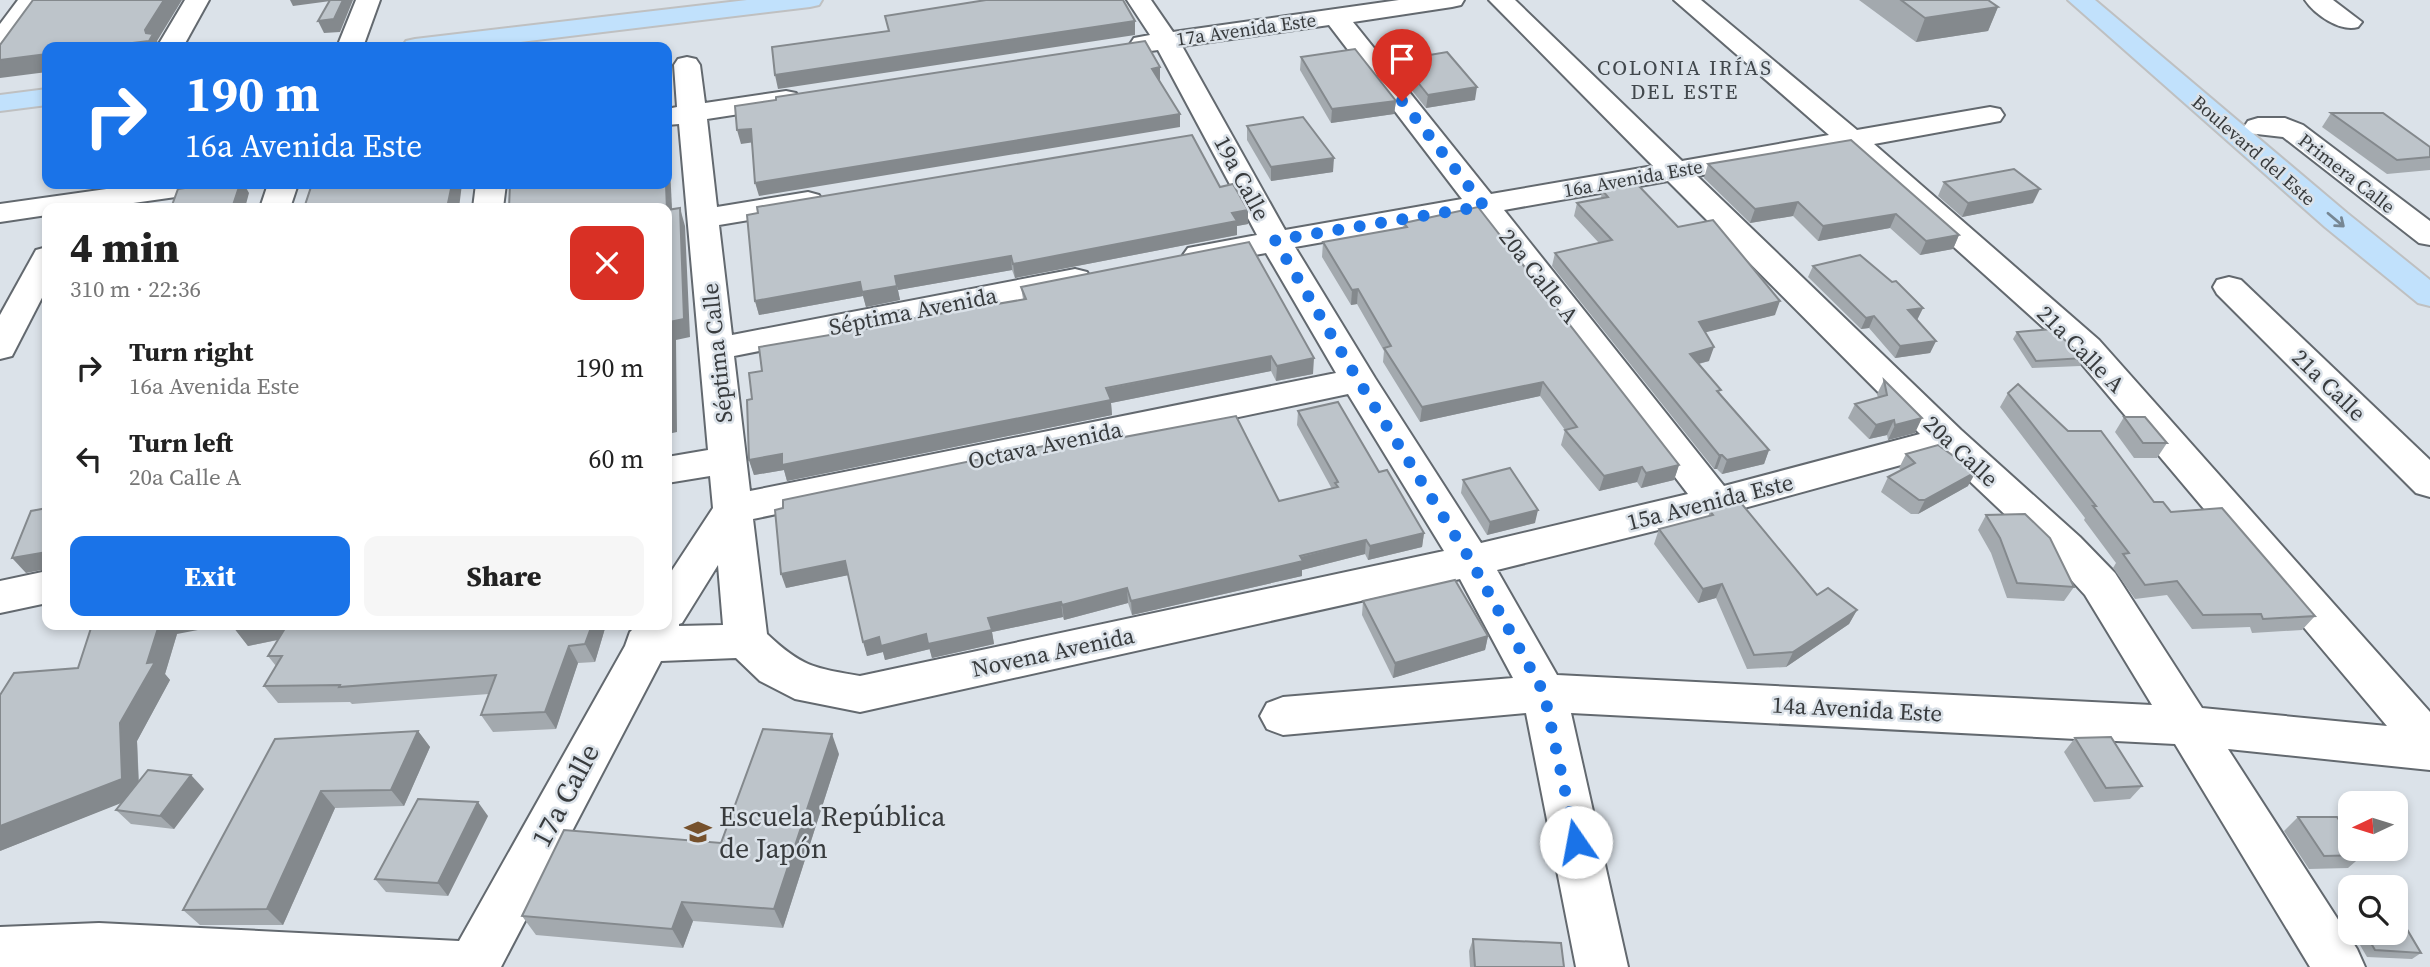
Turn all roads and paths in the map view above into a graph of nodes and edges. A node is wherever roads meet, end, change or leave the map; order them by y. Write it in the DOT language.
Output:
graph roads {
  1 [pos="31,0"];
  2 [pos="197,0"];
  3 [pos="368,0"];
  4 [pos="810,0"];
  5 [pos="1139,0"];
  6 [pos="1452,0"];
  7 [pos="1501,0"];
  8 [pos="1686,0"];
  9 [pos="2080,0"];
  10 [pos="2106,0"];
  11 [pos="2317,0"];
  12 [pos="1336,17"];
  13 [pos="2348,22"];
  14 [pos="1166,40"];
  15 [pos="0,42"];
  16 [pos="173,42"];
  17 [pos="353,42"];
  18 [pos="457,42"];
  19 [pos="1111,49"];
  20 [pos="687,65"];
  21 [pos="814,95"];
  22 [pos="42,98"];
  23 [pos="0,103"];
  24 [pos="1990,115"];
  25 [pos="679,116"];
  26 [pos="2258,127"];
  27 [pos="1851,139"];
  28 [pos="1673,170"];
  29 [pos="173,189"];
  30 [pos="838,196"];
  31 [pos="86,203"];
  32 [pos="1484,206"];
  33 [pos="42,208"];
  34 [pos="0,213"];
  35 [pos="2418,217"];
  36 [pos="703,218"];
  37 [pos="2370,220"];
  38 [pos="2430,236"];
  39 [pos="1275,240"];
  40 [pos="1166,261"];
  41 [pos="42,267"];
  42 [pos="2430,267"];
  43 [pos="1098,275"];
  44 [pos="2229,287"];
  45 [pos="2430,296"];
  46 [pos="0,348"];
  47 [pos="716,349"];
  48 [pos="1358,380"];
  49 [pos="1948,439"];
  50 [pos="727,460"];
  51 [pos="672,469"];
  52 [pos="2430,483"];
  53 [pos="1715,502"];
  54 [pos="733,509"];
  55 [pos="1471,561"];
  56 [pos="42,588"];
  57 [pos="0,597"];
  58 [pos="672,604"];
  59 [pos="672,629"];
  60 [pos="655,630"];
  61 [pos="746,641"];
  62 [pos="1544,693"];
  63 [pos="1283,716"];
  64 [pos="2190,726"];
  65 [pos="2430,744"];
  66 [pos="2430,750"];
  67 [pos="0,952"];
  68 [pos="472,967"];
  69 [pos="1602,967"];
  70 [pos="2339,967"];
  1 -- 15 [label="street"];
  2 -- 16 [label="street"];
  3 -- 17 [label="street"];
  4 -- 18 [label="main road"];
  5 -- 14 [label="street, 19a Calle"];
  6 -- 12 [label="street, 17a Avenida Este"];
  7 -- 28 [label="street, 20a Calle"];
  8 -- 27 [label="street, 21a Calle A"];
  9 -- 45 [label="main road, Boulevard del Este, one-way"];
  10 -- 26 [label="main road"];
  11 -- 13 [label="street"];
  12 -- 14 [label="street, 17a Avenida Este"];
  12 -- 32 [label="street, 20a Calle A"];
  14 -- 19 [label="street, 17a Avenida Este"];
  14 -- 39 [label="street, 19a Calle"];
  20 -- 25 [label="street, Séptima Calle"];
  21 -- 25 [label="street"];
  22 -- 23 [label="main road"];
  24 -- 27 [label="street, 16a Avenida Este"];
  25 -- 36 [label="street, Séptima Calle"];
  26 -- 35 [label="street, Primera Calle"];
  26 -- 37 [label="main road"];
  27 -- 28 [label="street, 16a Avenida Este"];
  27 -- 65 [label="street, 21a Calle A"];
  28 -- 32 [label="street, 16a Avenida Este"];
  28 -- 49 [label="street, 20a Calle"];
  29 -- 31 [label="street"];
  30 -- 36 [label="street"];
  32 -- 39 [label="street, 16a Avenida Este"];
  32 -- 53 [label="street, 20a Calle A"];
  33 -- 34 [label="street"];
  35 -- 37 [label="street"];
  35 -- 38 [label="street, Primera Calle"];
  36 -- 47 [label="street, Séptima Calle"];
  37 -- 42 [label="main road"];
  39 -- 40 [label="street"];
  39 -- 48 [label="street, 19a Calle"];
  41 -- 46 [label="street"];
  43 -- 47 [label="street, Séptima Avenida"];
  44 -- 52 [label="street, 21a Calle"];
  47 -- 50 [label="street, Séptima Calle"];
  48 -- 54 [label="street, Octava Avenida"];
  48 -- 55 [label="street, 19a Calle"];
  49 -- 53 [label="street, 15a Avenida Este"];
  49 -- 64 [label="street, 20a Calle"];
  50 -- 51 [label="street"];
  50 -- 54 [label="street, Séptima Calle"];
  53 -- 55 [label="street, 15a Avenida Este"];
  54 -- 58 [label="street, 17a Calle"];
  54 -- 61 [label="street, Séptima Calle"];
  55 -- 61 [label="street, Novena Avenida"];
  55 -- 62 [label="street, 19a Calle"];
  56 -- 57 [label="street"];
  59 -- 61 [label="street"];
  60 -- 68 [label="street, 17a Calle"];
  62 -- 63 [label="street, 14a Avenida Este"];
  62 -- 64 [label="street, 14a Avenida Este"];
  62 -- 69 [label="street, 19a Calle"];
  64 -- 66 [label="street, 14a Avenida Este"];
  64 -- 70 [label="street, 20a Calle"];
  67 -- 68 [label="street"];
}
